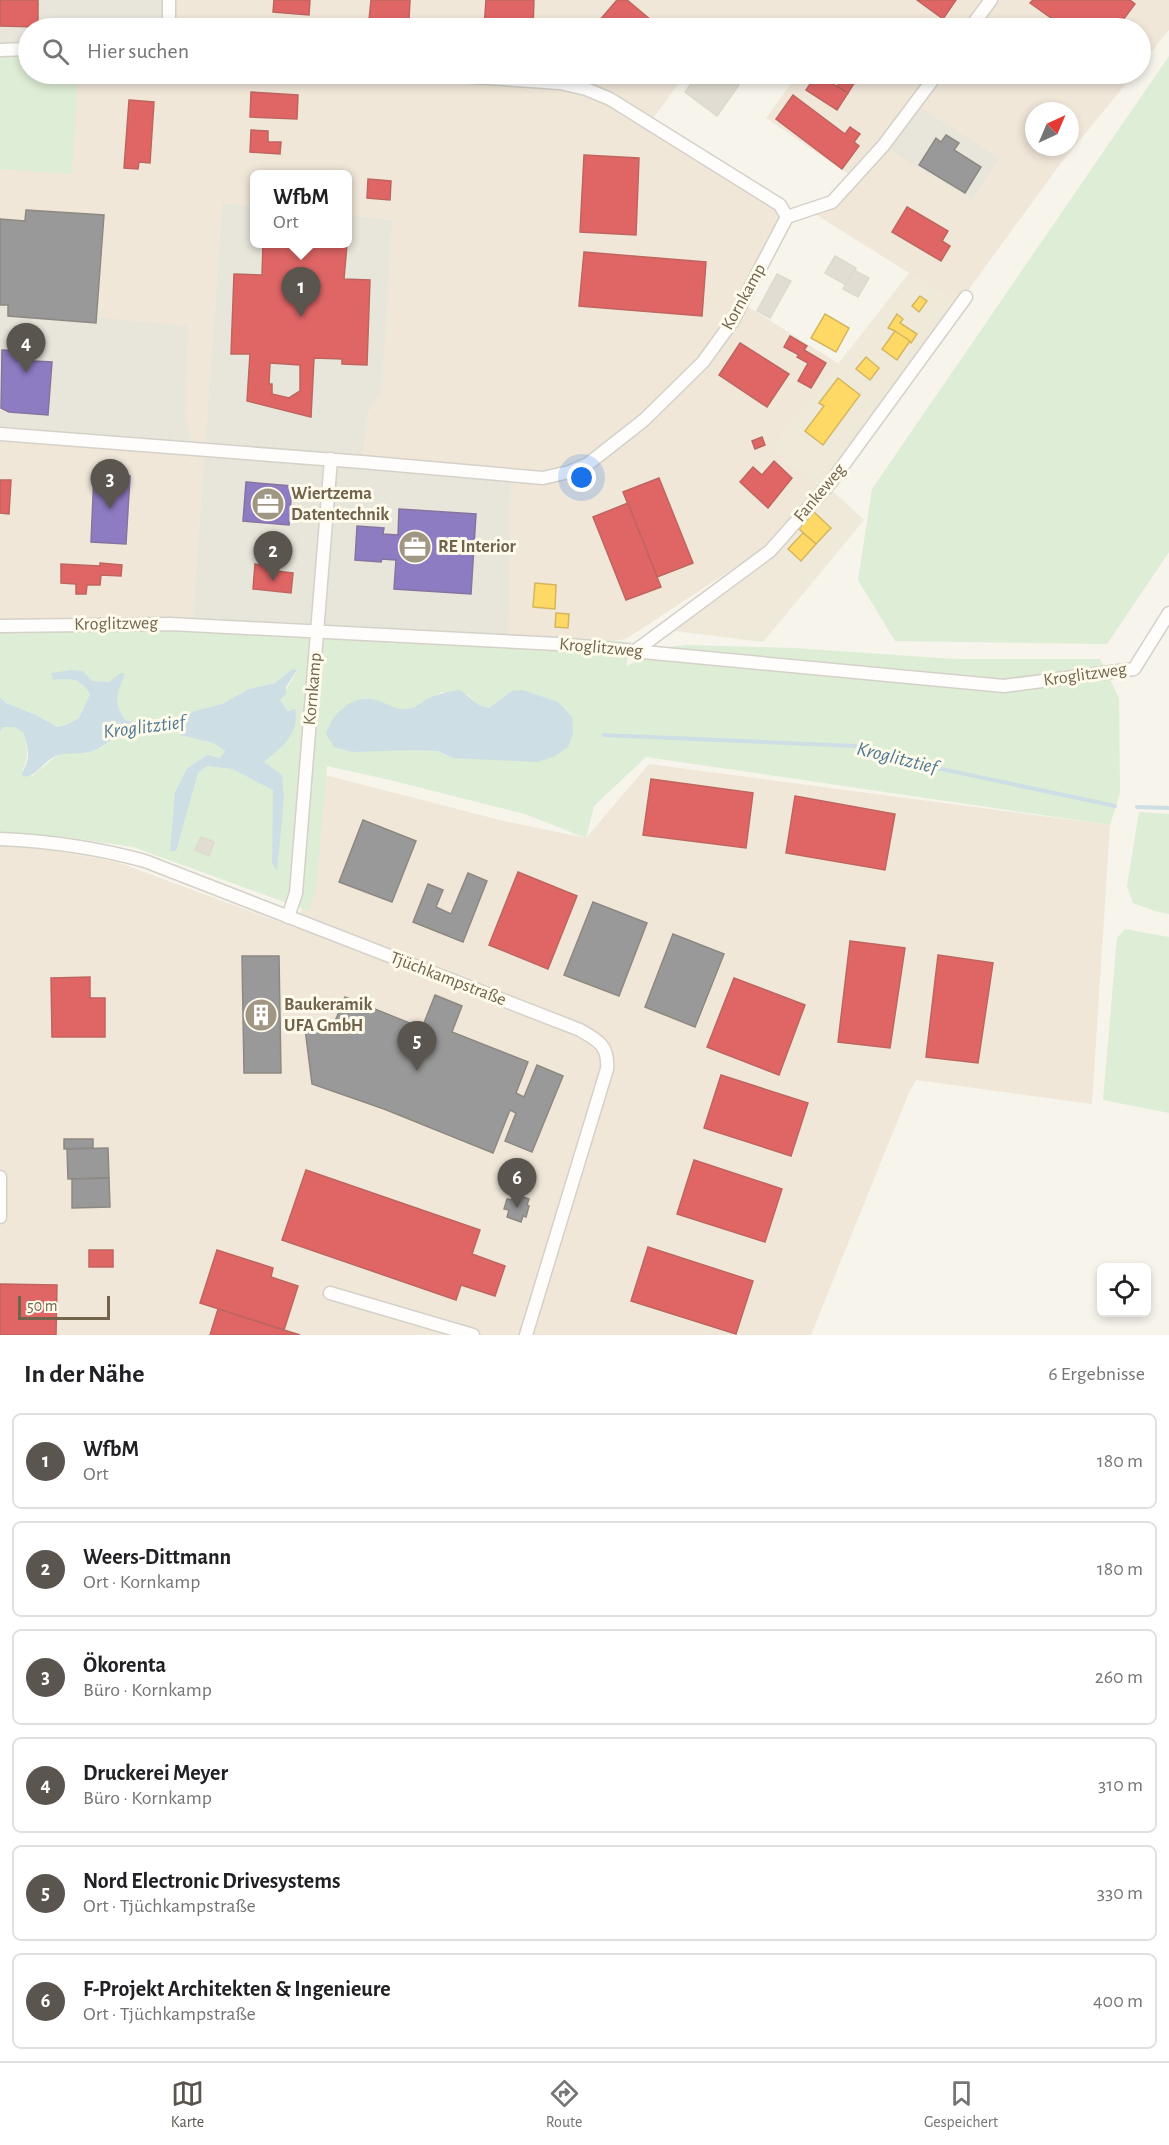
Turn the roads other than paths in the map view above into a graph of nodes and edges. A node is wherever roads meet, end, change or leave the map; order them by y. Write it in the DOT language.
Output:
graph roads {
  1 [pos="169,0"];
  2 [pos="991,0"];
  3 [pos="169,18"];
  4 [pos="978,18"];
  5 [pos="18,49"];
  6 [pos="0,50"];
  7 [pos="564,84"];
  8 [pos="930,84"];
  9 [pos="787,217"];
  10 [pos="966,297"];
  11 [pos="0,434"];
  12 [pos="331,459"];
  13 [pos="1169,613"];
  14 [pos="0,626"];
  15 [pos="317,633"];
  16 [pos="635,651"];
  17 [pos="0,839"];
  18 [pos="288,917"];
  19 [pos="0,1177"];
  20 [pos="0,1216"];
  21 [pos="330,1293"];
  22 [pos="473,1335"];
  23 [pos="526,1335"];
  1 -- 3 [label="street"];
  2 -- 4 [label="street"];
  5 -- 6 [label="street"];
  7 -- 9 [label="street"];
  8 -- 9 [label="street"];
  9 -- 12 [label="street, Kornkamp"];
  10 -- 16 [label="street, Fankeweg"];
  11 -- 12 [label="street, Kornkamp"];
  12 -- 15 [label="street, Kornkamp"];
  13 -- 16 [label="street, Kroglitzweg"];
  14 -- 15 [label="street, Kroglitzweg"];
  15 -- 16 [label="street, Kroglitzweg"];
  15 -- 18 [label="street, Kornkamp"];
  17 -- 18 [label="street, Tjüchkampstraße"];
  18 -- 23 [label="street, Tjüchkampstraße"];
  19 -- 20 [label="street"];
  21 -- 22 [label="street"];
}
